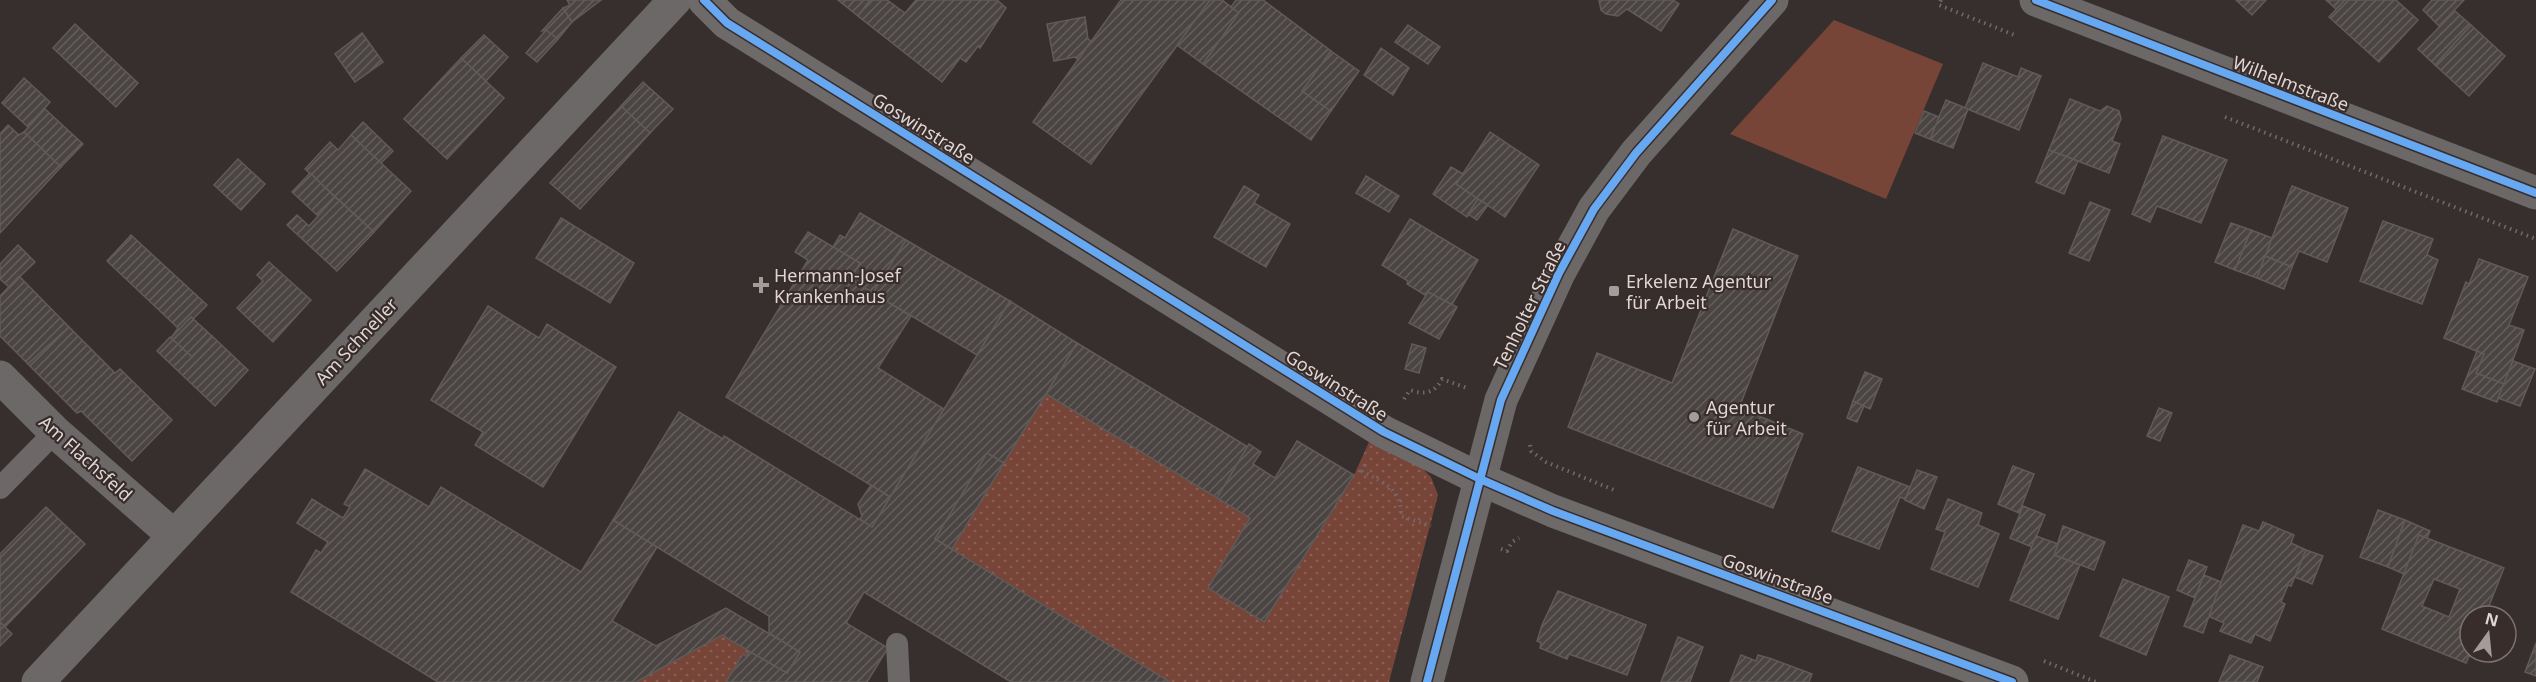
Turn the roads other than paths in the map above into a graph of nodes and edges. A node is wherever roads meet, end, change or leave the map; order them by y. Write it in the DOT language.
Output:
graph roads {
  1 [pos="675,0"];
  2 [pos="704,0"];
  3 [pos="1772,0"];
  4 [pos="2036,0"];
  5 [pos="2536,193"];
  6 [pos="0,377"];
  7 [pos="55,432"];
  8 [pos="1480,479"];
  9 [pos="0,488"];
  10 [pos="174,536"];
  11 [pos="897,644"];
  12 [pos="38,682"];
  13 [pos="899,682"];
  14 [pos="1427,682"];
  15 [pos="2012,682"];
  1 -- 10 [label="street, Am Schneller"];
  2 -- 8 [label="main road, Goswinstraße"];
  3 -- 8 [label="street, Tenholter Straße"];
  4 -- 5 [label="street, Wilhelmstraße"];
  6 -- 7 [label="street, Am Flachsfeld"];
  7 -- 9 [label="lane"];
  7 -- 10 [label="street, Am Flachsfeld"];
  8 -- 14 [label="street, Tenholter Straße"];
  8 -- 15 [label="main road, Goswinstraße"];
  10 -- 12 [label="street, Am Schneller"];
  11 -- 13 [label="lane"];
}
